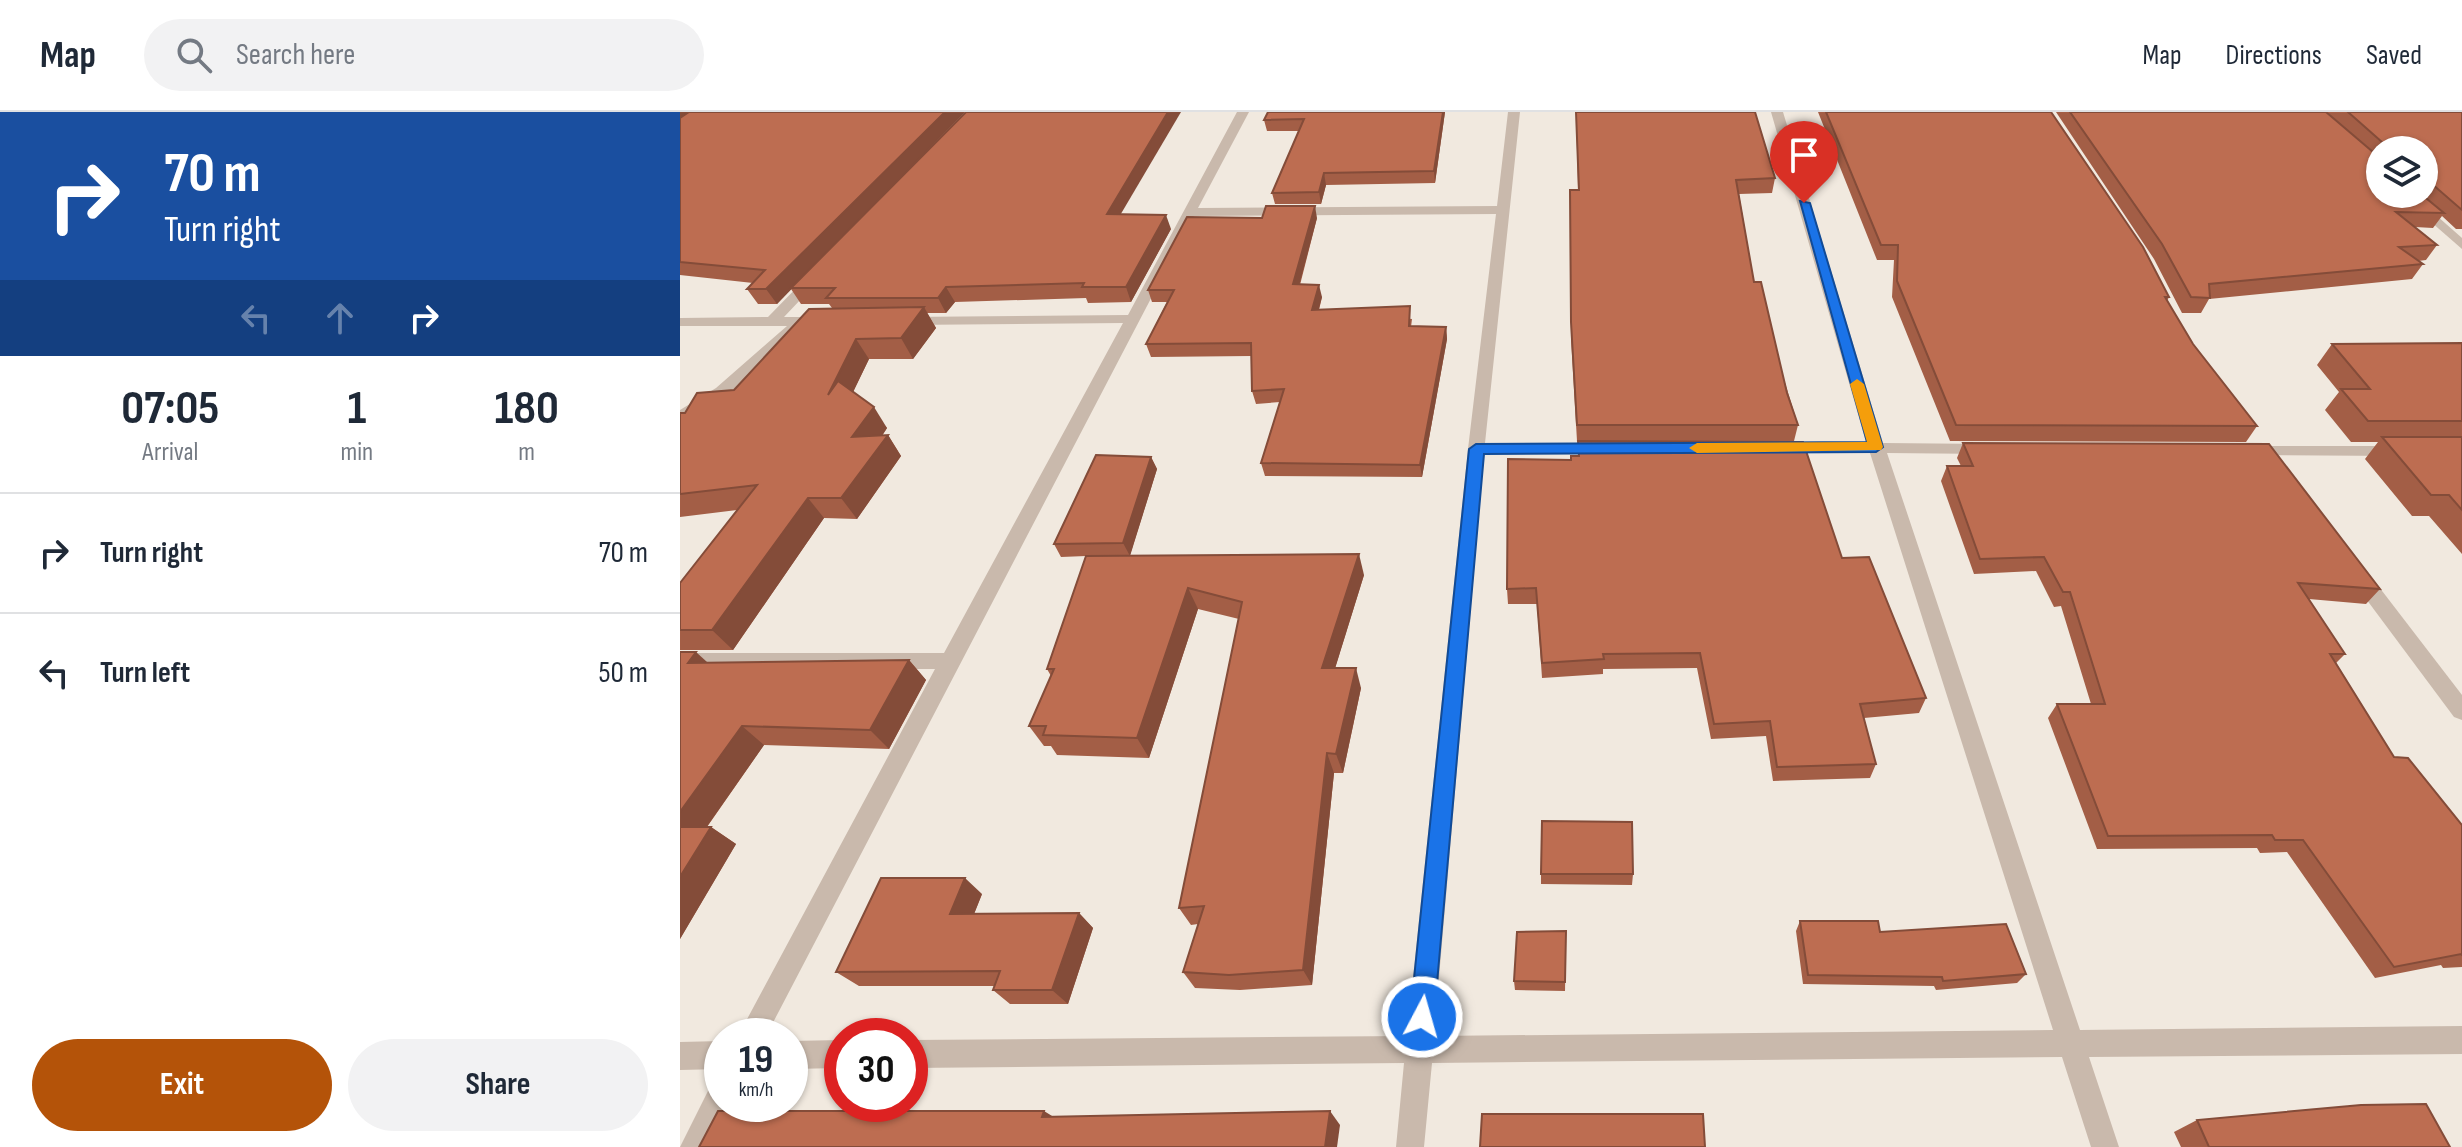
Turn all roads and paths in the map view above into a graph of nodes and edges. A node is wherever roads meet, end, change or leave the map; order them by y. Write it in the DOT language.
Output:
graph roads {
  1 [pos="1243,112"];
  2 [pos="1514,112"];
  3 [pos="1777,112"];
  4 [pos="2421,208"];
  5 [pos="1502,210"];
  6 [pos="1190,212"];
  7 [pos="2462,245"];
  8 [pos="825,267"];
  9 [pos="1130,319"];
  10 [pos="831,321"];
  11 [pos="894,321"];
  12 [pos="680,322"];
  13 [pos="771,322"];
  14 [pos="800,322"];
  15 [pos="680,417"];
  16 [pos="2260,445"];
  17 [pos="1764,447"];
  18 [pos="1876,447"];
  19 [pos="1620,448"];
  20 [pos="1476,449"];
  21 [pos="1998,449"];
  22 [pos="2416,450"];
  23 [pos="2225,452"];
  24 [pos="2283,476"];
  25 [pos="2349,562"];
  26 [pos="680,661"];
  27 [pos="949,661"];
  28 [pos="2462,711"];
  29 [pos="761,1018"];
  30 [pos="2462,1040"];
  31 [pos="2072,1044"];
  32 [pos="1419,1048"];
  33 [pos="928,1054"];
  34 [pos="704,1055"];
  35 [pos="680,1056"];
  36 [pos="707,1122"];
  37 [pos="694,1147"];
  38 [pos="1410,1147"];
  39 [pos="2105,1147"];
  1 -- 6 [label="street"];
  2 -- 5 [label="street"];
  3 -- 18 [label="street"];
  4 -- 7 [label="street"];
  5 -- 6 [label="street"];
  5 -- 20 [label="street"];
  6 -- 9 [label="street"];
  8 -- 13 [label="street"];
  9 -- 11 [label="street"];
  9 -- 27 [label="street"];
  10 -- 14 [label="street"];
  12 -- 13 [label="street"];
  13 -- 14 [label="street"];
  14 -- 15 [label="street"];
  16 -- 22 [label="street"];
  16 -- 23 [label="street"];
  16 -- 24 [label="street"];
  17 -- 18 [label="street"];
  18 -- 21 [label="street"];
  18 -- 31 [label="street"];
  19 -- 20 [label="street"];
  20 -- 32 [label="street"];
  25 -- 28 [label="street"];
  26 -- 27 [label="street"];
  27 -- 29 [label="street"];
  30 -- 31 [label="street"];
  31 -- 32 [label="street"];
  31 -- 39 [label="street"];
  32 -- 33 [label="street"];
  32 -- 38 [label="street"];
  34 -- 35 [label="street"];
  36 -- 37 [label="street"];
}
